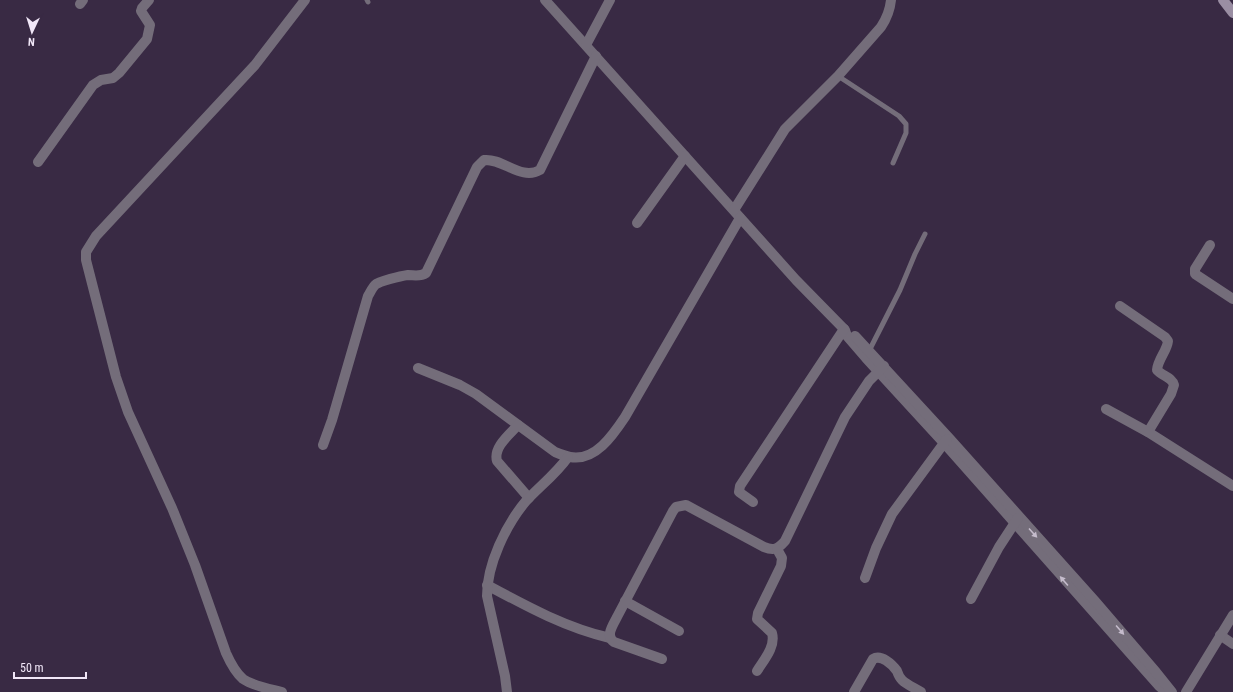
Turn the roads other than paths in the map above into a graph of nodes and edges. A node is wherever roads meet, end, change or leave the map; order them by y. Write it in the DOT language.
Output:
graph roads {
  1 [pos="149,0"];
  2 [pos="305,0"];
  3 [pos="545,0"];
  4 [pos="610,0"];
  5 [pos="891,0"];
  6 [pos="1223,0"];
  7 [pos="1233,13"];
  8 [pos="586,45"];
  9 [pos="596,56"];
  10 [pos="838,76"];
  11 [pos="685,156"];
  12 [pos="38,162"];
  13 [pos="893,163"];
  14 [pos="737,214"];
  15 [pos="637,223"];
  16 [pos="925,234"];
  17 [pos="1210,246"];
  18 [pos="1233,299"];
  19 [pos="1120,306"];
  20 [pos="844,330"];
  21 [pos="869,351"];
  22 [pos="418,368"];
  23 [pos="881,368"];
  24 [pos="1106,409"];
  25 [pos="518,425"];
  26 [pos="1148,432"];
  27 [pos="946,440"];
  28 [pos="323,445"];
  29 [pos="568,457"];
  30 [pos="1233,486"];
  31 [pos="529,498"];
  32 [pos="752,502"];
  33 [pos="1016,520"];
  34 [pos="776,549"];
  35 [pos="865,578"];
  36 [pos="487,585"];
  37 [pos="1087,598"];
  38 [pos="971,599"];
  39 [pos="625,601"];
  40 [pos="1233,615"];
  41 [pos="679,631"];
  42 [pos="1220,635"];
  43 [pos="610,638"];
  44 [pos="1233,644"];
  45 [pos="662,659"];
  46 [pos="757,672"];
  47 [pos="282,692"];
  48 [pos="507,692"];
  49 [pos="854,692"];
  50 [pos="921,692"];
  51 [pos="1166,692"];
  52 [pos="1172,692"];
  53 [pos="1186,692"];
  1 -- 12 [label="street"];
  2 -- 47 [label="street"];
  3 -- 8 [label="street"];
  4 -- 8 [label="street"];
  5 -- 10 [label="street"];
  6 -- 7 [label="street"];
  8 -- 9 [label="street"];
  9 -- 11 [label="street"];
  9 -- 28 [label="street"];
  10 -- 13 [label="lane"];
  10 -- 14 [label="street"];
  11 -- 14 [label="street"];
  11 -- 15 [label="street"];
  14 -- 20 [label="street"];
  14 -- 29 [label="street"];
  16 -- 21 [label="lane"];
  17 -- 18 [label="street"];
  19 -- 26 [label="street"];
  20 -- 21 [label="street"];
  20 -- 23 [label="street"];
  20 -- 32 [label="street"];
  21 -- 23 [label="street"];
  22 -- 25 [label="street"];
  23 -- 27 [label="street"];
  23 -- 34 [label="street"];
  24 -- 26 [label="street"];
  25 -- 29 [label="street"];
  25 -- 31 [label="street"];
  26 -- 30 [label="street"];
  27 -- 33 [label="street"];
  27 -- 35 [label="street"];
  29 -- 31 [label="street"];
  31 -- 36 [label="street"];
  33 -- 37 [label="street"];
  33 -- 38 [label="street"];
  34 -- 39 [label="street"];
  34 -- 46 [label="street"];
  36 -- 43 [label="street"];
  36 -- 48 [label="street"];
  37 -- 51 [label="street"];
  37 -- 52 [label="street, one-way"];
  39 -- 41 [label="street"];
  39 -- 43 [label="street"];
  40 -- 42 [label="street"];
  42 -- 44 [label="street"];
  42 -- 53 [label="street"];
  43 -- 45 [label="street"];
  49 -- 50 [label="street"];
}
